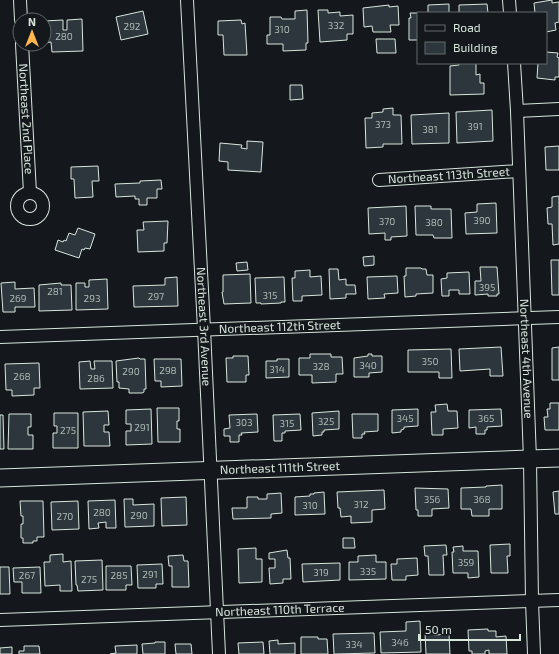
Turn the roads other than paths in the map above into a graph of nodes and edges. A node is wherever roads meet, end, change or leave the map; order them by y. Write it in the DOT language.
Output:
graph roads {
  1 [pos="20,0"];
  2 [pos="187,0"];
  3 [pos="509,0"];
  4 [pos="21,12"];
  5 [pos="510,12"];
  6 [pos="22,52"];
  7 [pos="514,64"];
  8 [pos="559,109"];
  9 [pos="517,111"];
  10 [pos="519,171"];
  11 [pos="379,180"];
  12 [pos="30,193"];
  13 [pos="559,317"];
  14 [pos="525,318"];
  15 [pos="204,329"];
  16 [pos="0,337"];
  17 [pos="530,458"];
  18 [pos="559,458"];
  19 [pos="210,470"];
  20 [pos="0,478"];
  21 [pos="559,600"];
  22 [pos="532,601"];
  23 [pos="217,613"];
  24 [pos="0,620"];
  25 [pos="219,654"];
  26 [pos="534,654"];
  1 -- 4 [label="street"];
  2 -- 15 [label="street, Northeast 3rd Avenue"];
  3 -- 5 [label="street"];
  6 -- 12 [label="street, Northeast 2nd Place"];
  7 -- 9 [label="street, Northeast 4th Avenue"];
  8 -- 9 [label="street"];
  9 -- 10 [label="street, Northeast 4th Avenue"];
  10 -- 11 [label="street, Northeast 113th Street"];
  10 -- 14 [label="street, Northeast 4th Avenue"];
  13 -- 14 [label="street, Northeast 112th Street"];
  14 -- 15 [label="street, Northeast 112th Street"];
  14 -- 17 [label="street, Northeast 4th Avenue"];
  15 -- 16 [label="street, Northeast 112th Street"];
  15 -- 19 [label="street, Northeast 3rd Avenue"];
  17 -- 18 [label="street, Northeast 111th Street"];
  17 -- 19 [label="street, Northeast 111th Street"];
  17 -- 22 [label="street, Northeast 4th Avenue"];
  19 -- 20 [label="street, Northeast 111th Street"];
  19 -- 23 [label="street, Northeast 3rd Avenue"];
  21 -- 22 [label="street, Northeast 110th Terrace"];
  22 -- 23 [label="street, Northeast 110th Terrace"];
  22 -- 26 [label="street, Northeast 4th Avenue"];
  23 -- 24 [label="street, Northeast 110th Terrace"];
  23 -- 25 [label="street, Northeast 3rd Avenue"];
}
